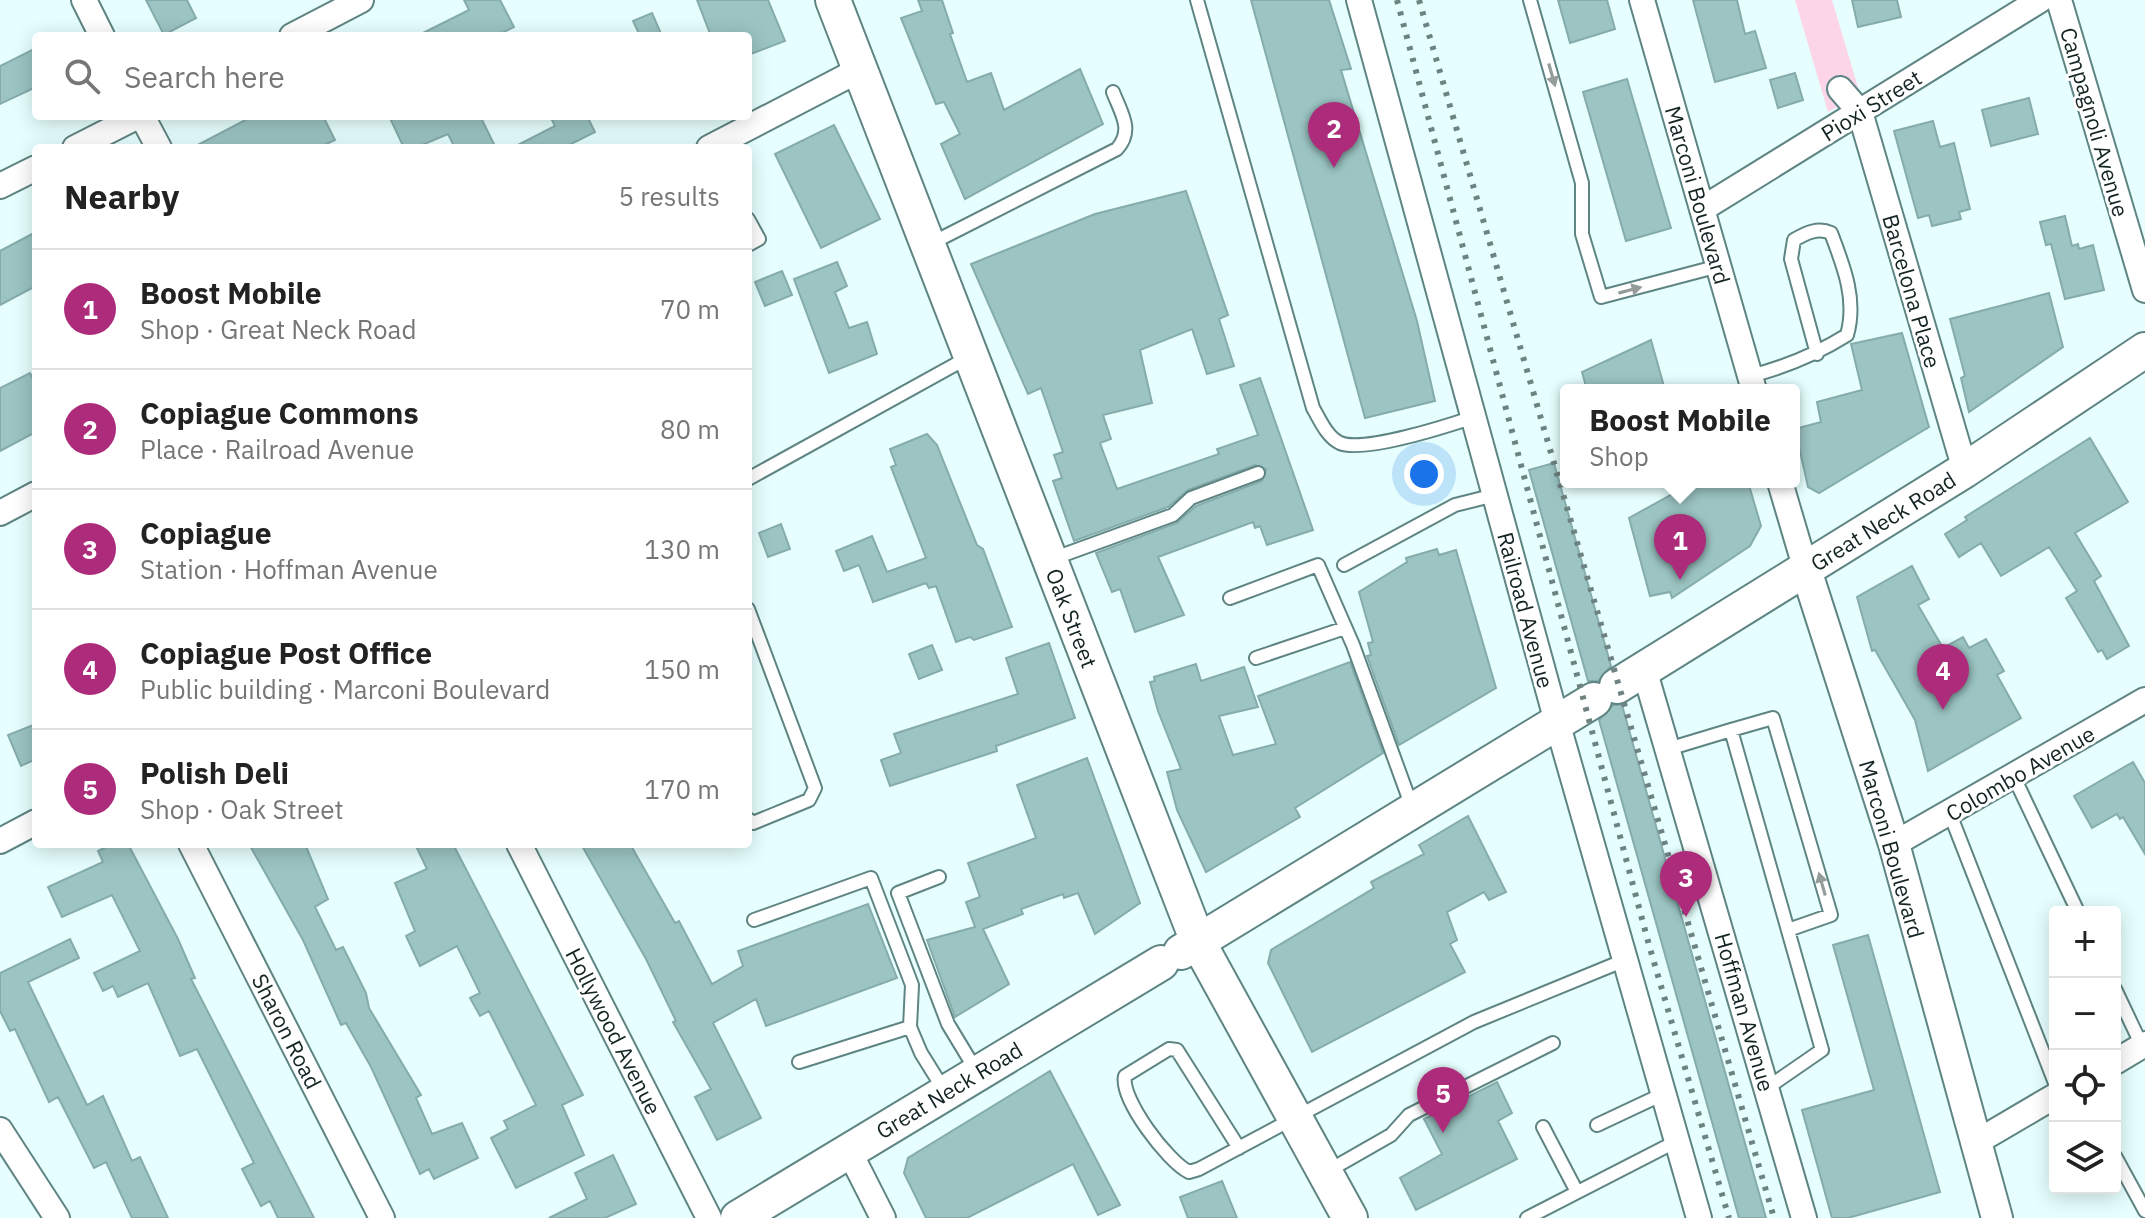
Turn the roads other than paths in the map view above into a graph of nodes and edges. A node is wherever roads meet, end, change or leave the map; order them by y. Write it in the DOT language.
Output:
graph roads {
  1 [pos="84,0"];
  2 [pos="361,0"];
  3 [pos="833,0"];
  4 [pos="1197,0"];
  5 [pos="1359,0"];
  6 [pos="1530,0"];
  7 [pos="1642,0"];
  8 [pos="2040,0"];
  9 [pos="2059,0"];
  10 [pos="100,32"];
  11 [pos="300,32"];
  12 [pos="859,70"];
  13 [pos="1840,89"];
  14 [pos="1113,92"];
  15 [pos="1860,112"];
  16 [pos="132,120"];
  17 [pos="142,120"];
  18 [pos="83,144"];
  19 [pos="157,144"];
  20 [pos="717,144"];
  21 [pos="32,170"];
  22 [pos="0,186"];
  23 [pos="1702,209"];
  24 [pos="752,226"];
  25 [pos="752,243"];
  26 [pos="927,245"];
  27 [pos="1719,266"];
  28 [pos="2145,290"];
  29 [pos="2145,350"];
  30 [pos="1817,354"];
  31 [pos="970,356"];
  32 [pos="1752,383"];
  33 [pos="1474,417"];
  34 [pos="1965,470"];
  35 [pos="1258,473"];
  36 [pos="752,477"];
  37 [pos="1782,488"];
  38 [pos="1495,495"];
  39 [pos="32,496"];
  40 [pos="0,513"];
  41 [pos="1049,560"];
  42 [pos="1344,565"];
  43 [pos="1806,570"];
  44 [pos="1230,598"];
  45 [pos="752,620"];
  46 [pos="1345,628"];
  47 [pos="1256,658"];
  48 [pos="1618,685"];
  49 [pos="2145,700"];
  50 [pos="1557,722"];
  51 [pos="1731,730"];
  52 [pos="1668,749"];
  53 [pos="2014,777"];
  54 [pos="1413,810"];
  55 [pos="1950,814"];
  56 [pos="752,822"];
  57 [pos="32,824"];
  58 [pos="0,841"];
  59 [pos="1894,844"];
  60 [pos="193,848"];
  61 [pos="521,848"];
  62 [pos="939,877"];
  63 [pos="2075,906"];
  64 [pos="754,920"];
  65 [pos="1788,930"];
  66 [pos="1178,954"];
  67 [pos="1625,960"];
  68 [pos="2121,1001"];
  69 [pos="910,1027"];
  70 [pos="1553,1043"];
  71 [pos="2144,1045"];
  72 [pos="2121,1058"];
  73 [pos="799,1062"];
  74 [pos="2049,1068"];
  75 [pos="978,1073"];
  76 [pos="1767,1088"];
  77 [pos="946,1093"];
  78 [pos="1663,1094"];
  79 [pos="2049,1100"];
  80 [pos="1297,1119"];
  81 [pos="1597,1125"];
  82 [pos="1543,1127"];
  83 [pos="0,1130"];
  84 [pos="1677,1141"];
  85 [pos="1975,1143"];
  86 [pos="1239,1148"];
  87 [pos="849,1151"];
  88 [pos="2121,1167"];
  89 [pos="1326,1173"];
  90 [pos="1577,1192"];
  91 [pos="2145,1211"];
  92 [pos="753,1214"];
  93 [pos="57,1218"];
  94 [pos="382,1218"];
  95 [pos="709,1218"];
  96 [pos="883,1218"];
  97 [pos="1350,1218"];
  98 [pos="1527,1218"];
  99 [pos="1699,1218"];
  100 [pos="1804,1218"];
  101 [pos="1997,1218"];
  1 -- 10 [label="street"];
  2 -- 11 [label="street"];
  3 -- 12 [label="main road, Oak Street"];
  4 -- 33 [label="lane"];
  5 -- 33 [label="street, Railroad Avenue"];
  6 -- 27 [label="lane, one-way"];
  7 -- 23 [label="street, Marconi Boulevard"];
  8 -- 15 [label="street, Pioxi Street"];
  9 -- 28 [label="street, Campagnoli Avenue"];
  12 -- 20 [label="street"];
  12 -- 26 [label="main road, Oak Street"];
  13 -- 15 [label="street"];
  14 -- 26 [label="lane"];
  15 -- 23 [label="street, Pioxi Street"];
  15 -- 34 [label="street, Barcelona Place"];
  16 -- 18 [label="street"];
  17 -- 19 [label="street"];
  21 -- 22 [label="street"];
  23 -- 27 [label="street, Marconi Boulevard"];
  24 -- 25 [label="lane"];
  26 -- 31 [label="main road, Oak Street"];
  27 -- 32 [label="street, Marconi Boulevard"];
  29 -- 34 [label="main road, Great Neck Road"];
  30 -- 30 [label="lane"];
  30 -- 32 [label="lane"];
  31 -- 36 [label="lane"];
  31 -- 41 [label="main road, Oak Street"];
  33 -- 38 [label="street, Railroad Avenue"];
  34 -- 43 [label="main road, Great Neck Road"];
  35 -- 41 [label="lane"];
  37 -- 43 [label="street, Marconi Boulevard"];
  38 -- 42 [label="lane"];
  38 -- 50 [label="street, Railroad Avenue"];
  39 -- 40 [label="street"];
  41 -- 66 [label="main road, Oak Street"];
  43 -- 48 [label="main road, Great Neck Road"];
  43 -- 59 [label="street, Marconi Boulevard"];
  44 -- 46 [label="lane"];
  45 -- 56 [label="lane"];
  46 -- 47 [label="lane"];
  46 -- 54 [label="lane"];
  48 -- 50 [label="main road, Great Neck Road"];
  48 -- 52 [label="street, Hoffman Avenue"];
  49 -- 53 [label="street, Colombo Avenue"];
  50 -- 54 [label="main road, Great Neck Road"];
  50 -- 67 [label="street, Railroad Avenue"];
  51 -- 52 [label="lane"];
  51 -- 65 [label="lane"];
  65 -- 51 [label="lane, one-way"];
  52 -- 76 [label="street, Hoffman Avenue"];
  53 -- 55 [label="street, Colombo Avenue"];
  53 -- 63 [label="lane"];
  54 -- 66 [label="main road, Great Neck Road"];
  55 -- 59 [label="street, Colombo Avenue"];
  55 -- 74 [label="lane"];
  57 -- 58 [label="street"];
  59 -- 85 [label="street, Marconi Boulevard"];
  60 -- 94 [label="street, Sharon Road"];
  61 -- 95 [label="street, Hollywood Avenue"];
  62 -- 75 [label="lane"];
  64 -- 69 [label="lane"];
  65 -- 76 [label="lane"];
  66 -- 75 [label="main road, Great Neck Road"];
  66 -- 80 [label="main road, Oak Street"];
  67 -- 78 [label="street, Railroad Avenue"];
  67 -- 80 [label="lane"];
  68 -- 71 [label="lane"];
  69 -- 73 [label="lane"];
  69 -- 77 [label="lane"];
  70 -- 89 [label="lane"];
  71 -- 72 [label="street"];
  75 -- 77 [label="main road, Great Neck Road"];
  76 -- 100 [label="street, Hoffman Avenue"];
  77 -- 87 [label="main road, Great Neck Road"];
  78 -- 81 [label="lane"];
  78 -- 84 [label="street, Railroad Avenue"];
  79 -- 85 [label="street"];
  80 -- 86 [label="lane"];
  80 -- 89 [label="main road, Oak Street"];
  82 -- 90 [label="lane"];
  83 -- 93 [label="street"];
  84 -- 90 [label="lane"];
  84 -- 99 [label="street, Railroad Avenue"];
  85 -- 101 [label="street, Marconi Boulevard"];
  86 -- 86 [label="lane"];
  87 -- 92 [label="main road, Great Neck Road"];
  87 -- 96 [label="street"];
  88 -- 91 [label="lane"];
  89 -- 97 [label="main road, Oak Street"];
  90 -- 98 [label="lane"];
}
